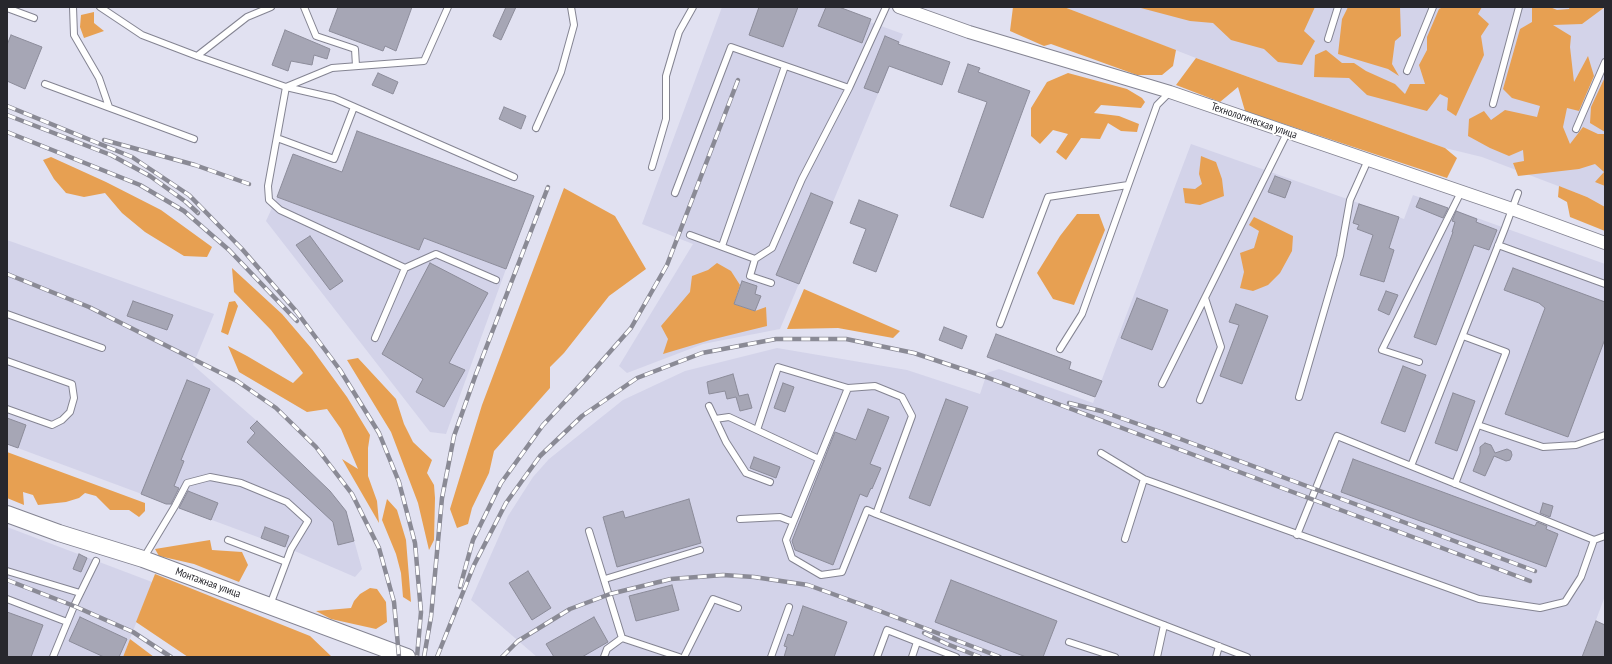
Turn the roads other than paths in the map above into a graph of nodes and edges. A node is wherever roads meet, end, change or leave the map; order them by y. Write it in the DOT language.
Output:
graph roads {
  1 [pos="73,7"];
  2 [pos="100,7"];
  3 [pos="271,7"];
  4 [pos="304,7"];
  5 [pos="448,7"];
  6 [pos="571,7"];
  7 [pos="693,7"];
  8 [pos="886,7"];
  9 [pos="899,7"];
  10 [pos="1338,7"];
  11 [pos="1433,7"];
  12 [pos="1519,7"];
  13 [pos="7,8"];
  14 [pos="34,18"];
  15 [pos="1328,39"];
  16 [pos="196,56"];
  17 [pos="1605,62"];
  18 [pos="356,66"];
  19 [pos="785,66"];
  20 [pos="1407,71"];
  21 [pos="45,84"];
  22 [pos="286,87"];
  23 [pos="849,88"];
  24 [pos="1170,92"];
  25 [pos="1493,104"];
  26 [pos="109,107"];
  27 [pos="354,107"];
  28 [pos="536,128"];
  29 [pos="1576,129"];
  30 [pos="1287,133"];
  31 [pos="277,138"];
  32 [pos="194,139"];
  33 [pos="1368,160"];
  34 [pos="652,167"];
  35 [pos="514,177"];
  36 [pos="1128,185"];
  37 [pos="1461,192"];
  38 [pos="675,193"];
  39 [pos="1518,193"];
  40 [pos="1512,209"];
  41 [pos="690,235"];
  42 [pos="1605,243"];
  43 [pos="1498,245"];
  44 [pos="722,246"];
  45 [pos="755,259"];
  46 [pos="405,268"];
  47 [pos="496,280"];
  48 [pos="771,283"];
  49 [pos="1605,284"];
  50 [pos="1205,298"];
  51 [pos="7,314"];
  52 [pos="1000,324"];
  53 [pos="1462,336"];
  54 [pos="375,338"];
  55 [pos="102,348"];
  56 [pos="1060,349"];
  57 [pos="7,361"];
  58 [pos="1419,362"];
  59 [pos="1162,384"];
  60 [pos="848,388"];
  61 [pos="1299,397"];
  62 [pos="1200,400"];
  63 [pos="709,406"];
  64 [pos="7,409"];
  65 [pos="715,419"];
  66 [pos="1478,425"];
  67 [pos="757,430"];
  68 [pos="1605,435"];
  69 [pos="1101,453"];
  70 [pos="819,459"];
  71 [pos="1411,466"];
  72 [pos="1144,479"];
  73 [pos="770,482"];
  74 [pos="1455,484"];
  75 [pos="7,514"];
  76 [pos="876,514"];
  77 [pos="740,519"];
  78 [pos="793,522"];
  79 [pos="589,531"];
  80 [pos="1297,535"];
  81 [pos="1605,536"];
  82 [pos="1125,539"];
  83 [pos="228,540"];
  84 [pos="1594,540"];
  85 [pos="700,550"];
  86 [pos="143,558"];
  87 [pos="96,561"];
  88 [pos="286,562"];
  89 [pos="7,571"];
  90 [pos="605,579"];
  91 [pos="80,593"];
  92 [pos="7,599"];
  93 [pos="270,606"];
  94 [pos="789,607"];
  95 [pos="738,608"];
  96 [pos="67,622"];
  97 [pos="1164,625"];
  98 [pos="622,638"];
  99 [pos="917,642"];
  100 [pos="1069,642"];
  101 [pos="1219,646"];
  102 [pos="53,657"];
  103 [pos="407,657"];
  104 [pos="604,657"];
  105 [pos="679,657"];
  106 [pos="684,657"];
  107 [pos="771,657"];
  108 [pos="876,657"];
  109 [pos="912,657"];
  110 [pos="956,657"];
  111 [pos="1115,657"];
  112 [pos="1157,657"];
  113 [pos="1216,657"];
  114 [pos="1247,657"];
  1 -- 26 [label="lane"];
  2 -- 16 [label="lane"];
  3 -- 16 [label="lane"];
  4 -- 18 [label="lane"];
  5 -- 18 [label="lane"];
  6 -- 28 [label="lane"];
  7 -- 34 [label="lane"];
  8 -- 23 [label="lane"];
  9 -- 24 [label="street, Технологическая улица"];
  10 -- 15 [label="lane"];
  11 -- 20 [label="lane"];
  12 -- 25 [label="lane"];
  13 -- 14 [label="lane"];
  16 -- 22 [label="lane"];
  17 -- 29 [label="lane"];
  18 -- 22 [label="lane"];
  19 -- 23 [label="lane"];
  19 -- 38 [label="lane"];
  19 -- 44 [label="lane"];
  21 -- 26 [label="lane"];
  22 -- 27 [label="lane"];
  22 -- 31 [label="lane"];
  23 -- 45 [label="lane"];
  24 -- 30 [label="street, Технологическая улица"];
  24 -- 36 [label="lane"];
  26 -- 32 [label="lane"];
  27 -- 31 [label="lane"];
  27 -- 35 [label="lane"];
  30 -- 33 [label="street, Технологическая улица"];
  30 -- 50 [label="lane"];
  31 -- 46 [label="lane"];
  33 -- 37 [label="street, Технологическая улица"];
  33 -- 61 [label="lane"];
  36 -- 52 [label="lane"];
  36 -- 56 [label="lane"];
  37 -- 40 [label="street, Технологическая улица"];
  37 -- 58 [label="lane"];
  39 -- 40 [label="lane"];
  40 -- 42 [label="street, Технологическая улица"];
  40 -- 43 [label="lane"];
  41 -- 44 [label="lane"];
  43 -- 49 [label="lane"];
  43 -- 53 [label="lane"];
  44 -- 45 [label="lane"];
  45 -- 48 [label="lane"];
  46 -- 47 [label="lane"];
  46 -- 54 [label="lane"];
  50 -- 59 [label="lane"];
  50 -- 62 [label="lane"];
  51 -- 55 [label="lane"];
  53 -- 66 [label="lane"];
  53 -- 71 [label="lane"];
  57 -- 64 [label="lane"];
  60 -- 67 [label="lane"];
  60 -- 70 [label="lane"];
  60 -- 76 [label="lane"];
  63 -- 65 [label="lane"];
  65 -- 67 [label="lane"];
  65 -- 73 [label="lane"];
  66 -- 68 [label="lane"];
  66 -- 74 [label="lane"];
  67 -- 70 [label="lane"];
  69 -- 72 [label="lane"];
  70 -- 78 [label="lane"];
  71 -- 74 [label="lane"];
  71 -- 80 [label="lane"];
  72 -- 80 [label="lane"];
  72 -- 82 [label="lane"];
  74 -- 84 [label="lane"];
  75 -- 86 [label="street, Монтажная улица"];
  76 -- 78 [label="lane"];
  76 -- 97 [label="lane"];
  77 -- 78 [label="lane"];
  79 -- 90 [label="lane"];
  80 -- 84 [label="lane"];
  81 -- 84 [label="lane"];
  83 -- 88 [label="lane"];
  85 -- 90 [label="lane"];
  86 -- 88 [label="lane"];
  86 -- 93 [label="street, Монтажная улица"];
  87 -- 91 [label="lane"];
  88 -- 93 [label="lane"];
  89 -- 91 [label="lane"];
  90 -- 98 [label="lane"];
  91 -- 96 [label="lane"];
  92 -- 96 [label="lane"];
  93 -- 103 [label="street, Монтажная улица"];
  94 -- 107 [label="lane"];
  95 -- 106 [label="lane"];
  96 -- 102 [label="lane"];
  97 -- 101 [label="lane"];
  97 -- 112 [label="lane"];
  98 -- 104 [label="lane"];
  98 -- 105 [label="lane"];
  99 -- 108 [label="lane"];
  99 -- 109 [label="lane"];
  99 -- 110 [label="lane"];
  100 -- 111 [label="lane"];
  101 -- 113 [label="lane"];
  101 -- 114 [label="lane"];
}
